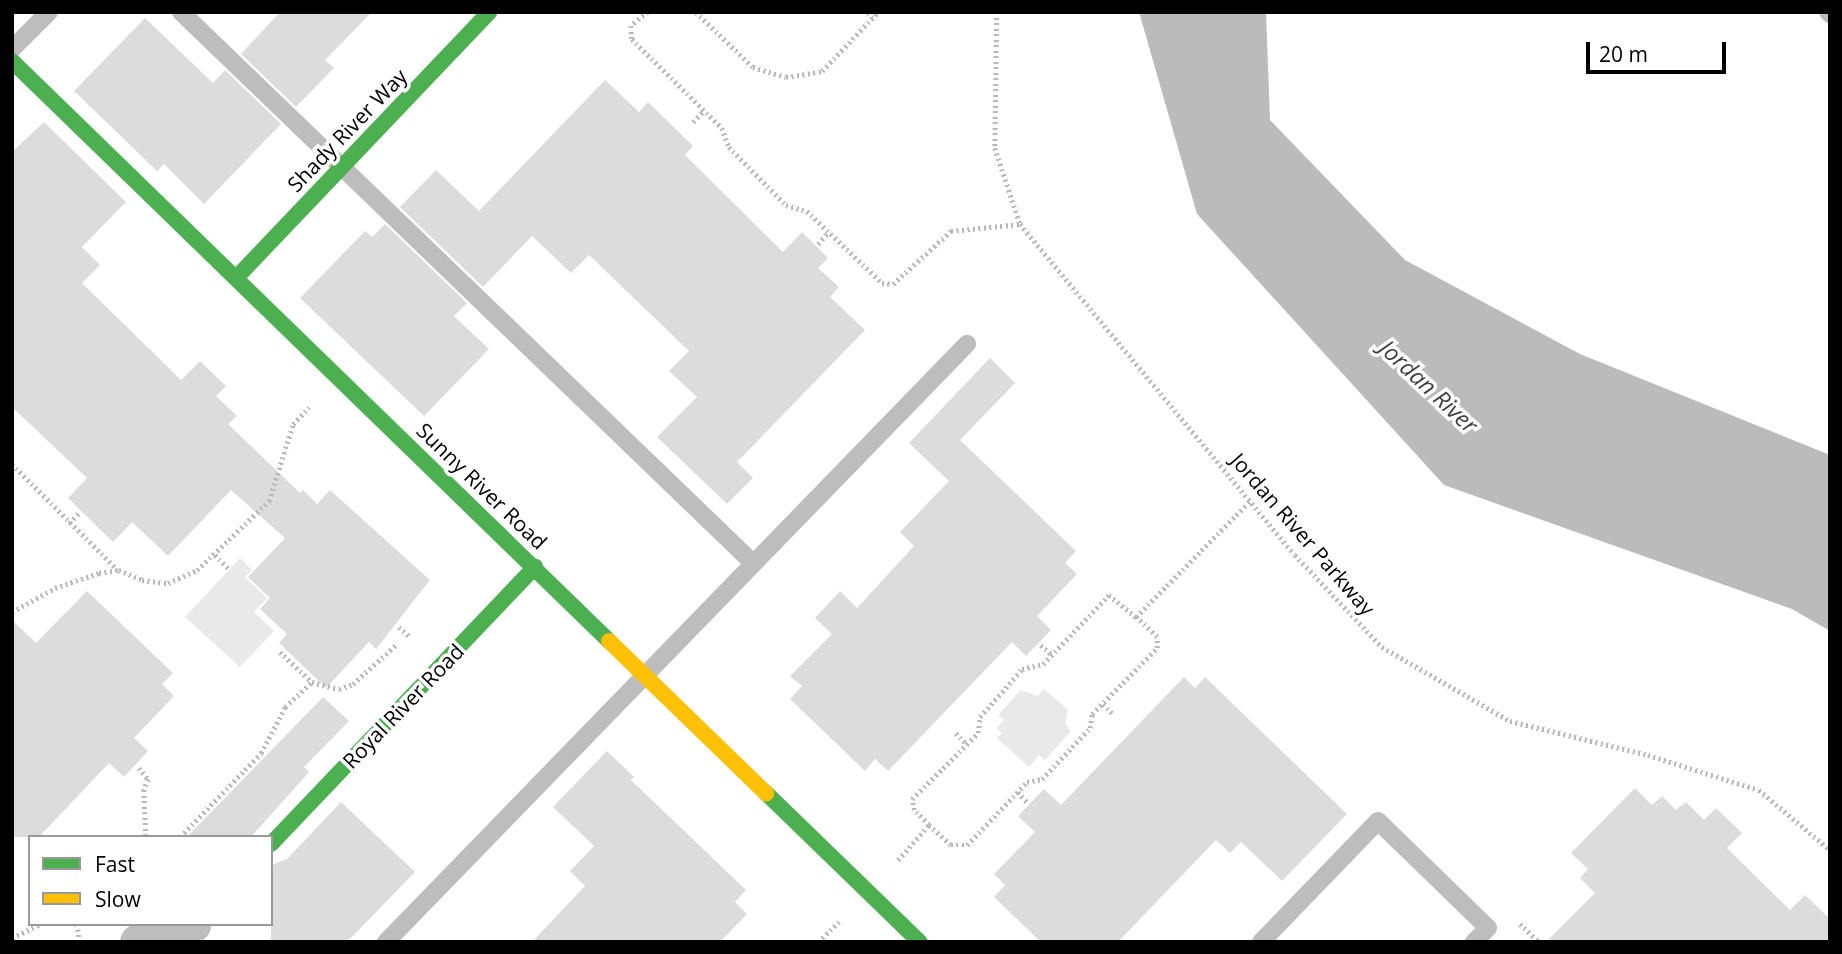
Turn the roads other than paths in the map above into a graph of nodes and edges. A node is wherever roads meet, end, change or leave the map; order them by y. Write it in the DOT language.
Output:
graph roads {
  1 [pos="49,12"];
  2 [pos="181,12"];
  3 [pos="489,12"];
  4 [pos="12,49"];
  5 [pos="12,61"];
  6 [pos="340,166"];
  7 [pos="237,277"];
  8 [pos="967,344"];
  9 [pos="753,564"];
  10 [pos="535,567"];
  11 [pos="645,673"];
  12 [pos="273,842"];
  13 [pos="181,935"];
  14 [pos="138,942"];
  15 [pos="387,942"];
  16 [pos="920,942"];
  17 [pos="1261,942"];
  18 [pos="1474,942"];
  1 -- 4 [label="lane"];
  2 -- 6 [label="lane"];
  3 -- 6 [label="street, Shady River Way"];
  5 -- 7 [label="street, Sunny River Road"];
  6 -- 7 [label="street, Shady River Way"];
  6 -- 9 [label="lane"];
  7 -- 10 [label="street, Sunny River Road"];
  8 -- 9 [label="lane"];
  9 -- 11 [label="lane"];
  10 -- 11 [label="street, Sunny River Road"];
  10 -- 12 [label="street, Royal River Road"];
  11 -- 15 [label="lane"];
  11 -- 16 [label="street, Sunny River Road"];
  13 -- 14 [label="street"];
  17 -- 18 [label="lane"];
}
